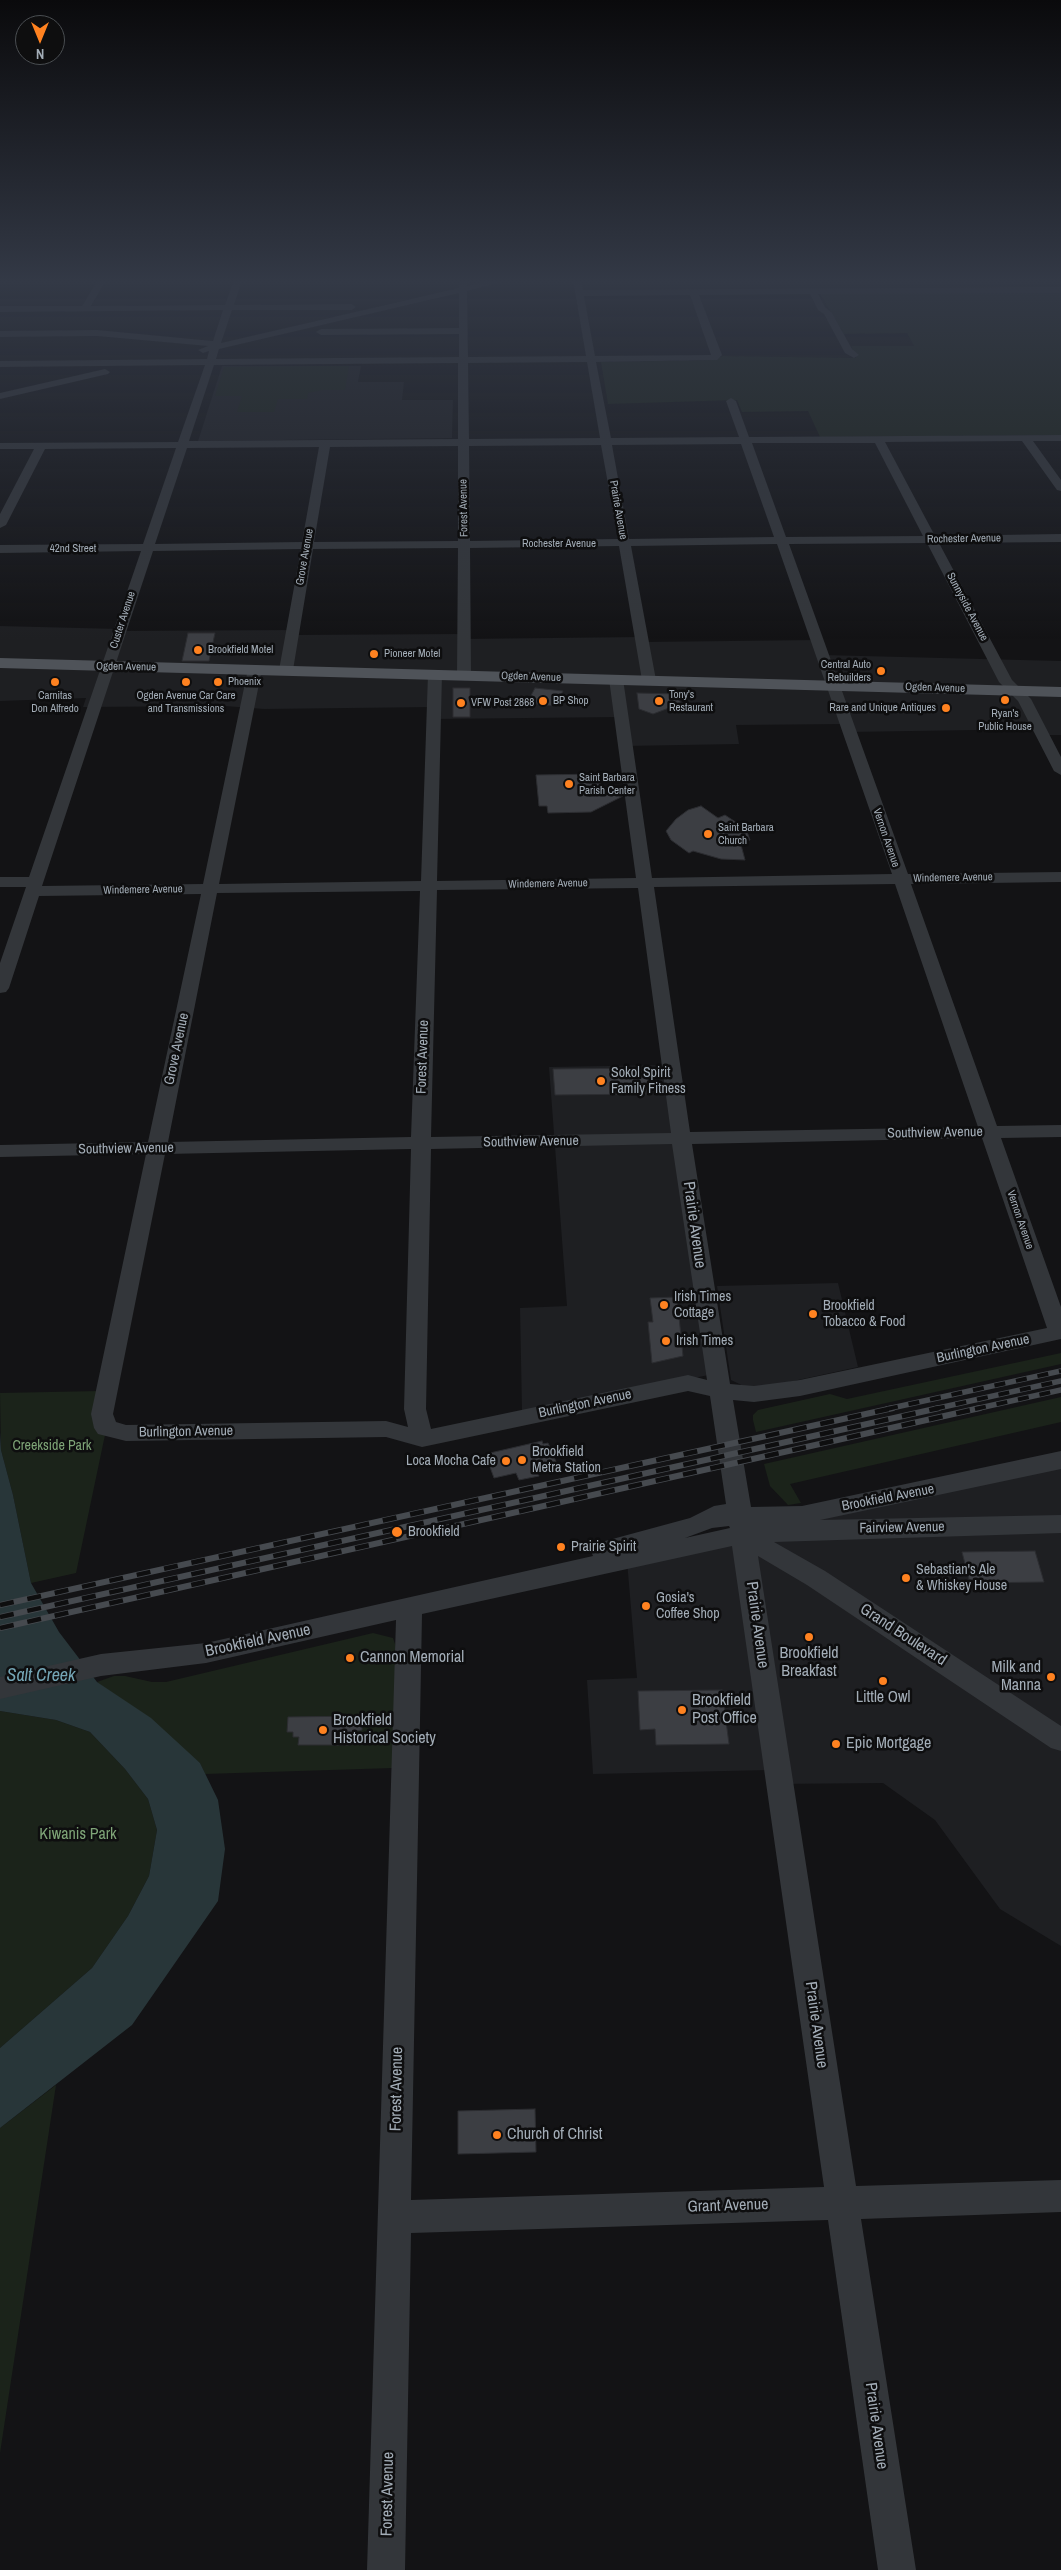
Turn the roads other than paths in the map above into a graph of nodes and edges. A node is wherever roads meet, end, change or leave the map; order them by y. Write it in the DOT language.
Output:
graph roads {
  1 [pos="198,400"];
  2 [pos="464,400"];
  3 [pos="598,400"];
  4 [pos="731,401"];
  5 [pos="1025,438"];
  6 [pos="1061,438"];
  7 [pos="878,439"];
  8 [pos="746,440"];
  9 [pos="606,441"];
  10 [pos="464,442"];
  11 [pos="325,444"];
  12 [pos="183,445"];
  13 [pos="0,446"];
  14 [pos="41,446"];
  15 [pos="1061,488"];
  16 [pos="0,525"];
  17 [pos="1061,538"];
  18 [pos="932,540"];
  19 [pos="781,542"];
  20 [pos="624,544"];
  21 [pos="465,545"];
  22 [pos="306,547"];
  23 [pos="147,548"];
  24 [pos="0,549"];
  25 [pos="0,663"];
  26 [pos="108,666"];
  27 [pos="255,669"];
  28 [pos="286,670"];
  29 [pos="435,674"];
  30 [pos="464,675"];
  31 [pos="616,680"];
  32 [pos="649,680"];
  33 [pos="834,686"];
  34 [pos="1015,690"];
  35 [pos="1061,692"];
  36 [pos="1061,771"];
  37 [pos="1061,876"];
  38 [pos="900,879"];
  39 [pos="0,882"];
  40 [pos="644,883"];
  41 [pos="35,886"];
  42 [pos="428,886"];
  43 [pos="210,889"];
  44 [pos="1,983"];
  45 [pos="1061,1131"];
  46 [pos="989,1132"];
  47 [pos="680,1138"];
  48 [pos="420,1144"];
  49 [pos="156,1148"];
  50 [pos="0,1151"];
  51 [pos="1060,1332"];
  52 [pos="719,1391"];
  53 [pos="106,1428"];
  54 [pos="422,1439"];
  55 [pos="1061,1460"];
  56 [pos="740,1517"];
  57 [pos="1061,1524"];
  58 [pos="513,1583"];
  59 [pos="410,1608"];
  60 [pos="0,1688"];
  61 [pos="1061,1740"];
  62 [pos="1061,2196"];
  63 [pos="843,2203"];
  64 [pos="394,2217"];
  65 [pos="386,2570"];
  66 [pos="897,2570"];
  1 -- 12 [label="street, Custer Avenue"];
  2 -- 10 [label="street, Forest Avenue"];
  3 -- 9 [label="street, Prairie Avenue"];
  4 -- 8 [label="street, Vernon Avenue"];
  5 -- 6 [label="street"];
  5 -- 7 [label="street"];
  5 -- 15 [label="street"];
  7 -- 8 [label="street"];
  7 -- 18 [label="street, Sunnyside Avenue"];
  8 -- 9 [label="street"];
  8 -- 19 [label="street, Vernon Avenue"];
  9 -- 10 [label="street"];
  9 -- 20 [label="street, Prairie Avenue"];
  10 -- 11 [label="street"];
  10 -- 21 [label="street, Forest Avenue"];
  11 -- 12 [label="street"];
  11 -- 22 [label="street, Grove Avenue"];
  12 -- 14 [label="street"];
  12 -- 23 [label="street, Custer Avenue"];
  13 -- 14 [label="street"];
  14 -- 16 [label="street"];
  17 -- 18 [label="street, Rochester Avenue"];
  18 -- 19 [label="street, Rochester Avenue"];
  18 -- 34 [label="street, Sunnyside Avenue"];
  19 -- 20 [label="street, Rochester Avenue"];
  19 -- 33 [label="street, Vernon Avenue"];
  20 -- 21 [label="street, Rochester Avenue"];
  20 -- 32 [label="street, Prairie Avenue"];
  21 -- 22 [label="street, Rochester Avenue"];
  21 -- 30 [label="street, Forest Avenue"];
  22 -- 23 [label="street, Rochester Avenue"];
  22 -- 28 [label="street, Grove Avenue"];
  23 -- 24 [label="street, 42nd Street"];
  23 -- 26 [label="street, Custer Avenue"];
  25 -- 26 [label="main road, Ogden Avenue"];
  26 -- 27 [label="main road, Ogden Avenue"];
  26 -- 41 [label="street, Custer Avenue"];
  27 -- 28 [label="main road, Ogden Avenue"];
  27 -- 43 [label="street, Grove Avenue"];
  28 -- 29 [label="main road, Ogden Avenue"];
  29 -- 30 [label="main road, Ogden Avenue"];
  29 -- 42 [label="street, Forest Avenue"];
  30 -- 31 [label="main road, Ogden Avenue"];
  31 -- 32 [label="main road, Ogden Avenue"];
  31 -- 40 [label="street, Prairie Avenue"];
  32 -- 33 [label="main road, Ogden Avenue"];
  33 -- 34 [label="main road, Ogden Avenue"];
  33 -- 38 [label="street, Vernon Avenue"];
  34 -- 35 [label="main road, Ogden Avenue"];
  34 -- 36 [label="street, Sunnyside Avenue"];
  37 -- 38 [label="street, Windemere Avenue"];
  38 -- 40 [label="street, Windemere Avenue"];
  38 -- 46 [label="street, Vernon Avenue"];
  39 -- 41 [label="street, Windemere Avenue"];
  40 -- 42 [label="street, Windemere Avenue"];
  40 -- 47 [label="street, Prairie Avenue"];
  41 -- 43 [label="street, Windemere Avenue"];
  41 -- 44 [label="street, Custer Avenue"];
  42 -- 43 [label="street, Windemere Avenue"];
  42 -- 48 [label="street, Forest Avenue"];
  43 -- 49 [label="street, Grove Avenue"];
  45 -- 46 [label="street, Southview Avenue"];
  46 -- 47 [label="street, Southview Avenue"];
  46 -- 51 [label="street, Vernon Avenue"];
  47 -- 48 [label="street, Southview Avenue"];
  47 -- 52 [label="street, Prairie Avenue"];
  48 -- 49 [label="street, Southview Avenue"];
  48 -- 54 [label="street, Forest Avenue"];
  49 -- 50 [label="street, Southview Avenue"];
  49 -- 53 [label="street, Grove Avenue"];
  51 -- 52 [label="street, Burlington Avenue"];
  52 -- 54 [label="street, Burlington Avenue"];
  52 -- 56 [label="street, Prairie Avenue"];
  53 -- 54 [label="street, Burlington Avenue"];
  55 -- 56 [label="street, Brookfield Avenue"];
  56 -- 57 [label="street, Fairview Avenue"];
  56 -- 58 [label="street, Brookfield Avenue"];
  56 -- 58 [label="street, Brookfield Avenue"];
  56 -- 61 [label="street, Grand Boulevard"];
  56 -- 63 [label="street, Prairie Avenue"];
  58 -- 59 [label="street, Brookfield Avenue"];
  59 -- 60 [label="street, Brookfield Avenue"];
  59 -- 64 [label="street, Forest Avenue"];
  62 -- 63 [label="street, Grant Avenue"];
  63 -- 64 [label="street, Grant Avenue"];
  63 -- 66 [label="street, Prairie Avenue"];
  64 -- 65 [label="street, Forest Avenue"];
}
